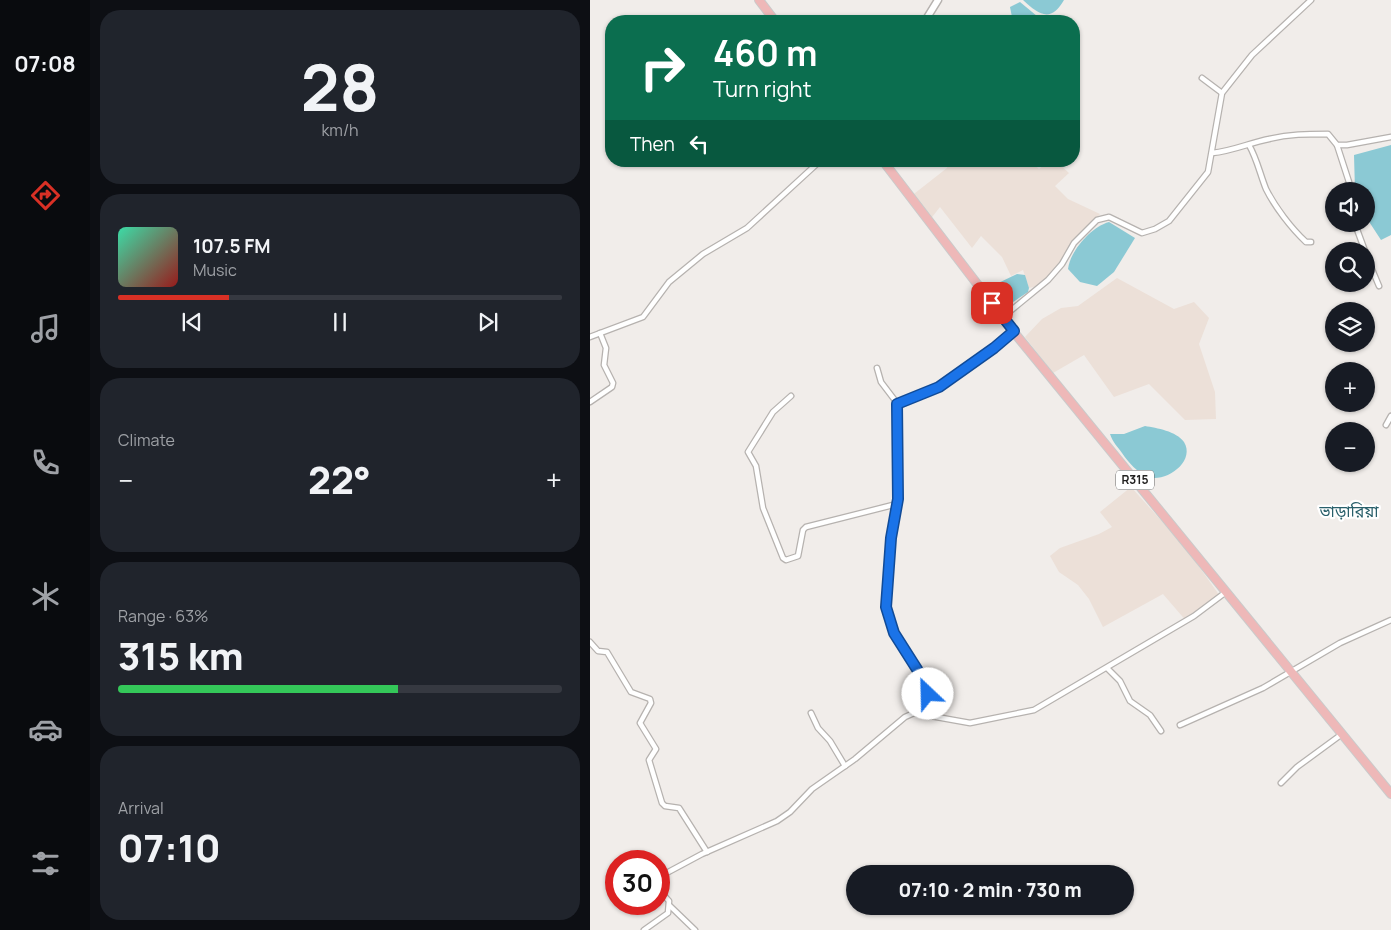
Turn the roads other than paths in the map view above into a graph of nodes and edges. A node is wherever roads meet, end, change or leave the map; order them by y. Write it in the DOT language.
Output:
graph roads {
  1 [pos="759,0"];
  2 [pos="938,0"];
  3 [pos="1311,0"];
  4 [pos="771,15"];
  5 [pos="929,15"];
  6 [pos="1202,78"];
  7 [pos="1222,93"];
  8 [pos="1391,137"];
  9 [pos="1249,145"];
  10 [pos="1337,145"];
  11 [pos="1212,153"];
  12 [pos="813,167"];
  13 [pos="888,167"];
  14 [pos="1349,182"];
  15 [pos="1311,242"];
  16 [pos="1375,276"];
  17 [pos="1379,286"];
  18 [pos="1003,317"];
  19 [pos="1014,331"];
  20 [pos="600,333"];
  21 [pos="590,336"];
  22 [pos="877,368"];
  23 [pos="791,396"];
  24 [pos="590,402"];
  25 [pos="897,404"];
  26 [pos="1391,416"];
  27 [pos="1386,425"];
  28 [pos="897,504"];
  29 [pos="1226,592"];
  30 [pos="1391,620"];
  31 [pos="590,642"];
  32 [pos="1107,668"];
  33 [pos="1291,672"];
  34 [pos="811,713"];
  35 [pos="914,713"];
  36 [pos="1180,725"];
  37 [pos="1161,731"];
  38 [pos="1342,734"];
  39 [pos="845,766"];
  40 [pos="1281,783"];
  41 [pos="1391,794"];
  42 [pos="707,852"];
  43 [pos="670,871"];
  44 [pos="670,906"];
  45 [pos="665,915"];
  46 [pos="644,930"];
  47 [pos="694,930"];
  1 -- 4 [label="main road"];
  2 -- 5 [label="street"];
  3 -- 7 [label="street"];
  6 -- 7 [label="street"];
  7 -- 11 [label="street"];
  8 -- 10 [label="street"];
  9 -- 10 [label="street"];
  9 -- 11 [label="street"];
  9 -- 15 [label="street"];
  10 -- 14 [label="street"];
  11 -- 18 [label="street"];
  12 -- 20 [label="street"];
  13 -- 18 [label="main road, R315"];
  16 -- 17 [label="street"];
  18 -- 19 [label="main road, R315"];
  19 -- 25 [label="street"];
  19 -- 29 [label="main road, R315"];
  20 -- 21 [label="street"];
  20 -- 24 [label="street"];
  22 -- 25 [label="street"];
  23 -- 28 [label="street"];
  25 -- 28 [label="street"];
  26 -- 27 [label="street"];
  28 -- 35 [label="street"];
  29 -- 32 [label="street"];
  29 -- 33 [label="main road, R315"];
  30 -- 33 [label="street"];
  31 -- 42 [label="street"];
  32 -- 35 [label="street"];
  32 -- 37 [label="street"];
  33 -- 36 [label="street"];
  33 -- 38 [label="main road, R315"];
  34 -- 39 [label="street"];
  35 -- 39 [label="street"];
  38 -- 40 [label="street"];
  38 -- 41 [label="main road, R315"];
  39 -- 42 [label="street"];
  42 -- 43 [label="street"];
  44 -- 47 [label="street"];
  45 -- 46 [label="street"];
}
